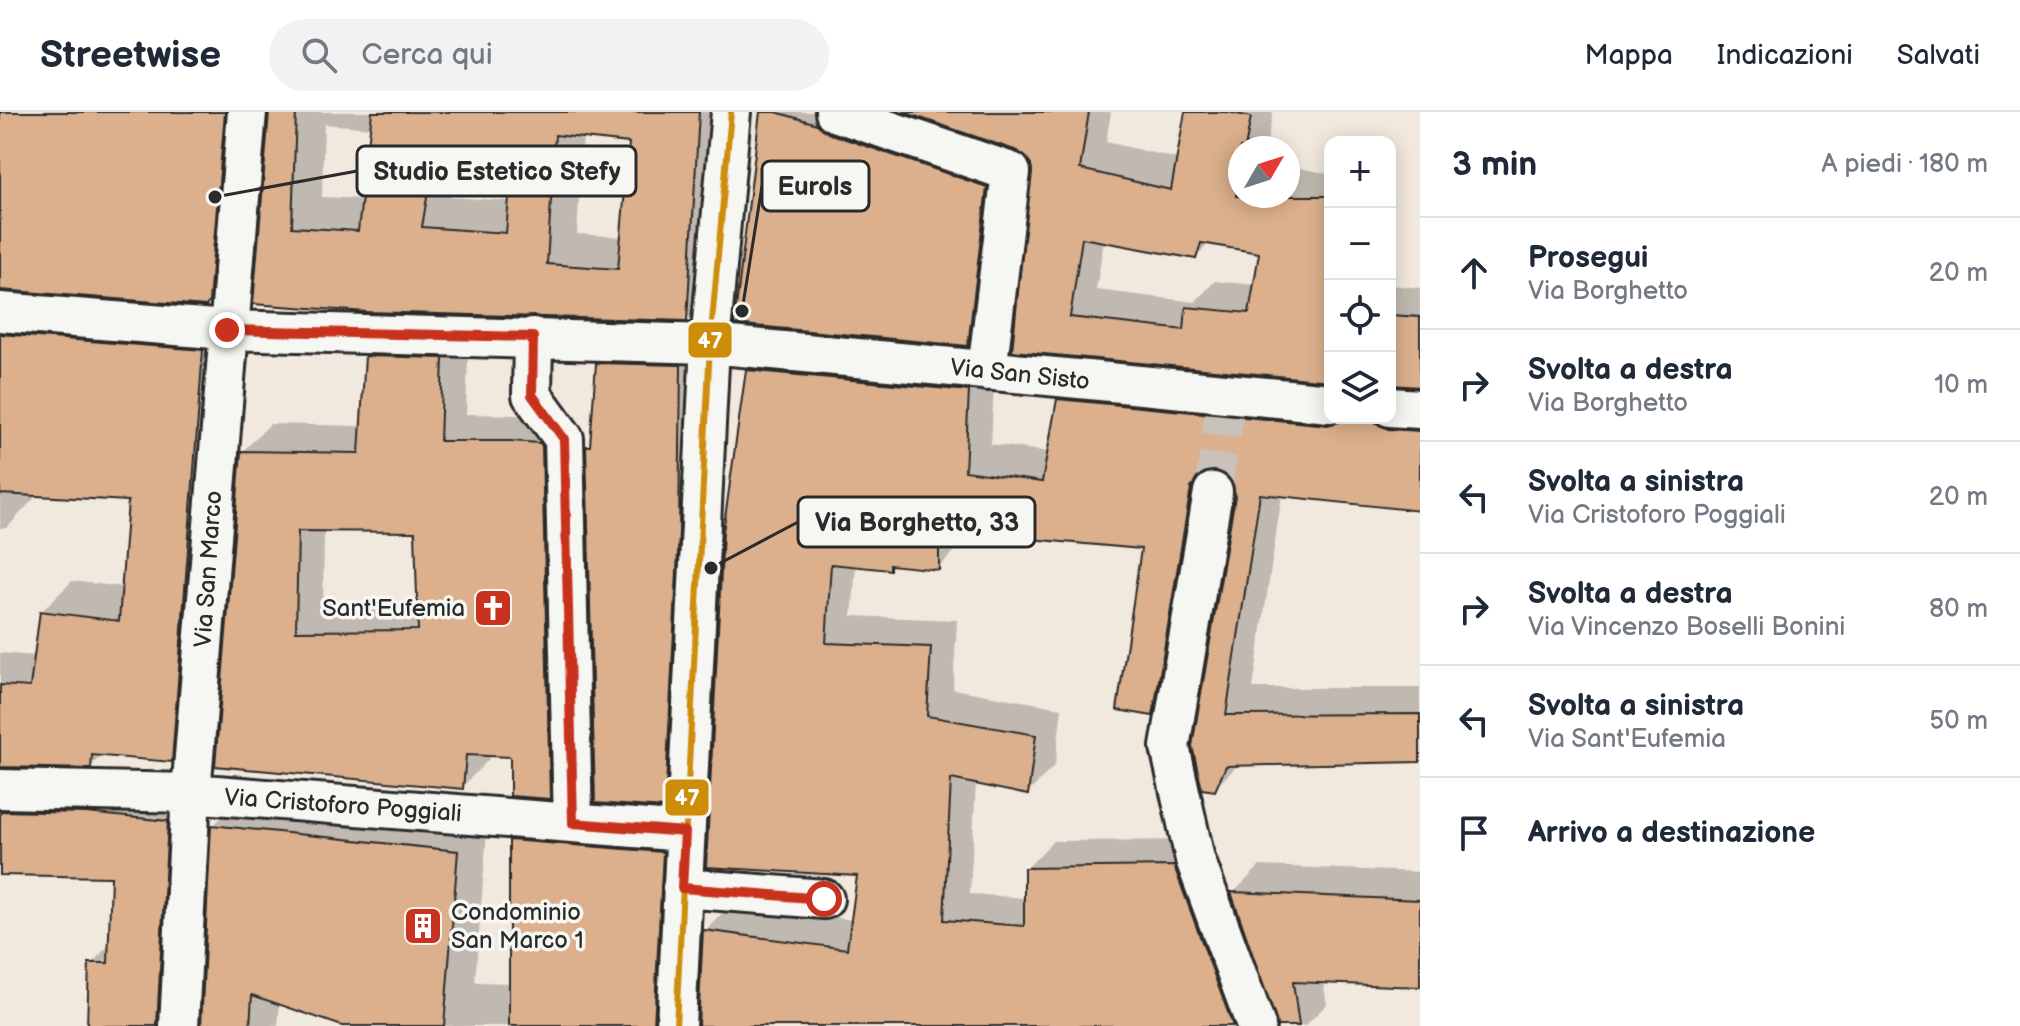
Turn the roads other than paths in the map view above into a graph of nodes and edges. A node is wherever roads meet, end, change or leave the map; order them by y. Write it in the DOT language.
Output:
graph roads {
  1 [pos="247,112"];
  2 [pos="731,112"];
  3 [pos="835,112"];
  4 [pos="0,312"];
  5 [pos="227,330"];
  6 [pos="533,337"];
  7 [pos="710,344"];
  8 [pos="987,371"];
  9 [pos="1324,403"];
  10 [pos="1396,407"];
  11 [pos="1420,409"];
  12 [pos="1213,492"];
  13 [pos="0,789"];
  14 [pos="191,793"];
  15 [pos="573,823"];
  16 [pos="685,832"];
  17 [pos="682,888"];
  18 [pos="824,899"];
  19 [pos="179,1026"];
  20 [pos="676,1026"];
  21 [pos="1256,1026"];
  1 -- 5 [label="street, Via San Marco"];
  2 -- 7 [label="street"];
  3 -- 8 [label="street"];
  4 -- 5 [label="street, Via San Sisto"];
  5 -- 6 [label="street, Via San Sisto"];
  5 -- 14 [label="street, Via San Marco"];
  6 -- 7 [label="street, Via San Sisto"];
  6 -- 15 [label="street"];
  7 -- 8 [label="street, Via San Sisto"];
  7 -- 16 [label="street"];
  8 -- 9 [label="street, Via San Sisto"];
  10 -- 11 [label="street"];
  12 -- 21 [label="street"];
  13 -- 14 [label="street, Via Cristoforo Poggiali"];
  14 -- 15 [label="street, Via Cristoforo Poggiali"];
  14 -- 19 [label="street, Via San Marco"];
  15 -- 16 [label="street, Via Cristoforo Poggiali"];
  16 -- 17 [label="street"];
  17 -- 18 [label="street"];
  17 -- 20 [label="street"];
}
